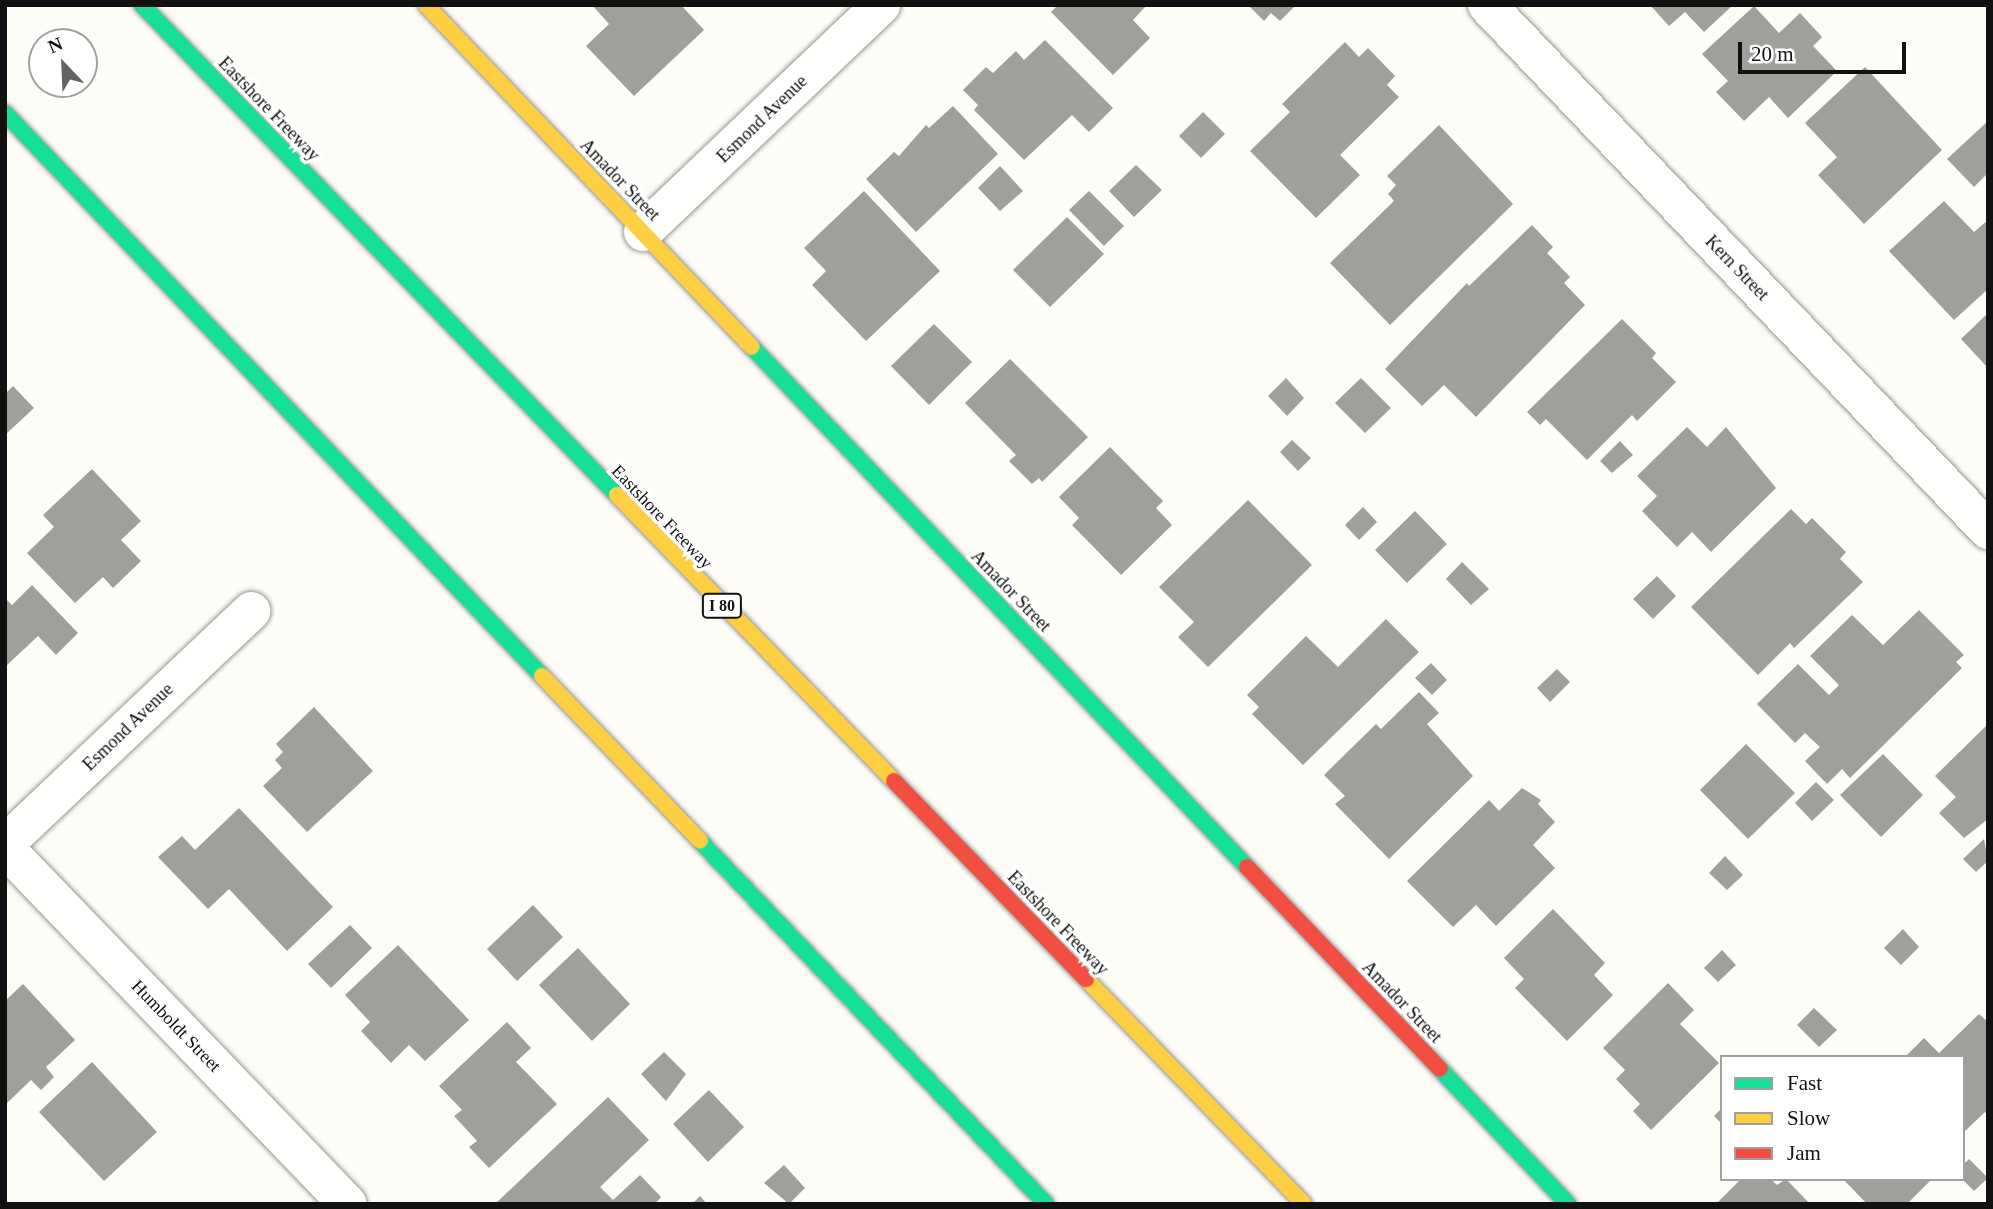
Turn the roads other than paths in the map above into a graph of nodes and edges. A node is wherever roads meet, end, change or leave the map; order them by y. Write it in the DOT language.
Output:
graph roads {
  1 [pos="142,5"];
  2 [pos="426,5"];
  3 [pos="881,5"];
  4 [pos="1487,5"];
  5 [pos="5,113"];
  6 [pos="643,232"];
  7 [pos="1988,530"];
  8 [pos="251,611"];
  9 [pos="5,846"];
  10 [pos="347,1204"];
  11 [pos="1046,1204"];
  12 [pos="1304,1204"];
  13 [pos="1568,1204"];
  1 -- 12 [label="main road, Eastshore Freeway / I 80"];
  2 -- 6 [label="main road, Amador Street"];
  3 -- 6 [label="street, Esmond Avenue"];
  4 -- 7 [label="street, Kern Street"];
  5 -- 11 [label="main road"];
  6 -- 13 [label="main road, Amador Street"];
  8 -- 9 [label="street, Esmond Avenue"];
  9 -- 10 [label="street, Humboldt Street"];
}
